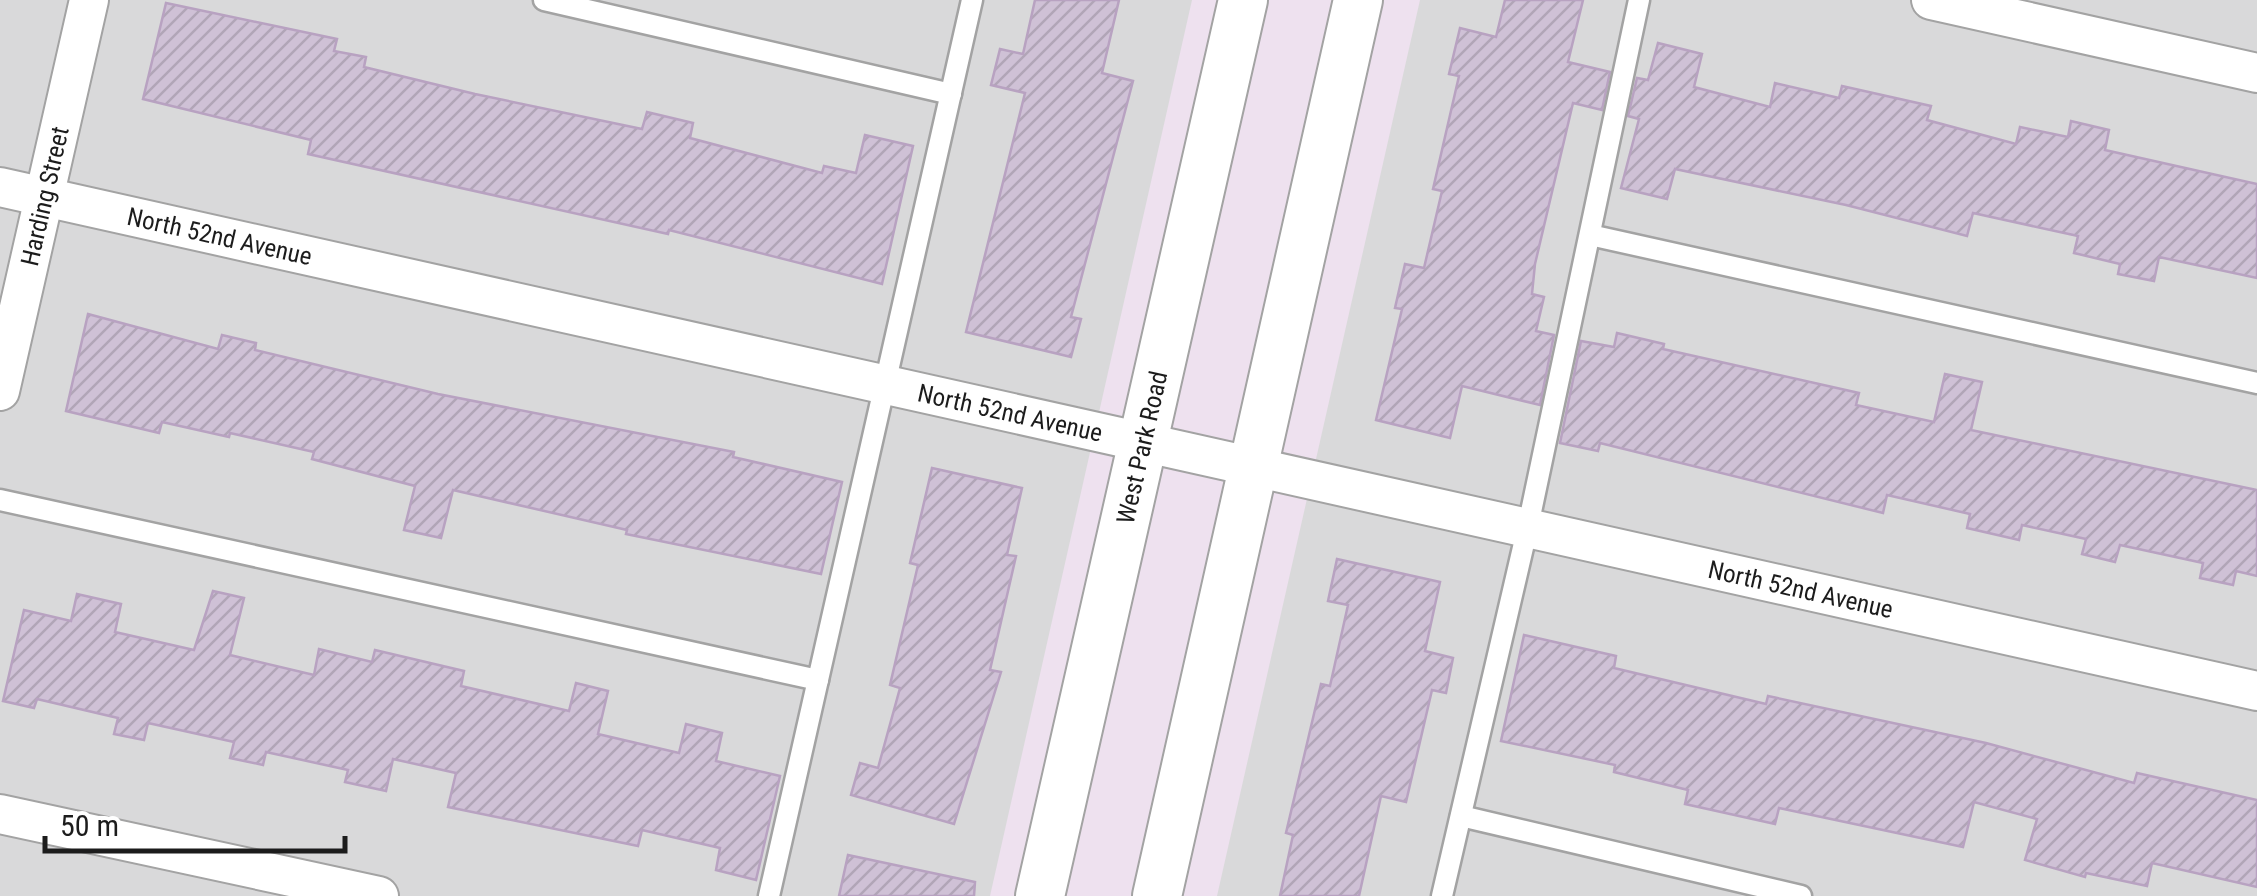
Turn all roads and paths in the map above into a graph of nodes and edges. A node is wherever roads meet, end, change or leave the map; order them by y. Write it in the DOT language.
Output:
graph roads {
  1 [pos="88,0"];
  2 [pos="544,0"];
  3 [pos="972,0"];
  4 [pos="1244,0"];
  5 [pos="1358,0"];
  6 [pos="1640,0"];
  7 [pos="1931,0"];
  8 [pos="2257,73"];
  9 [pos="951,94"];
  10 [pos="0,187"];
  11 [pos="45,197"];
  12 [pos="1590,235"];
  13 [pos="886,382"];
  14 [pos="2257,383"];
  15 [pos="0,391"];
  16 [pos="1145,439"];
  17 [pos="1253,463"];
  18 [pos="0,500"];
  19 [pos="1528,526"];
  20 [pos="818,680"];
  21 [pos="2257,691"];
  22 [pos="0,814"];
  23 [pos="1461,816"];
  24 [pos="379,896"];
  25 [pos="769,896"];
  26 [pos="1040,896"];
  27 [pos="1158,896"];
  28 [pos="1442,896"];
  29 [pos="1801,896"];
  1 -- 11 [label="street, Harding Street"];
  2 -- 9 [label="lane"];
  3 -- 9 [label="lane"];
  4 -- 16 [label="street, West Park Road"];
  5 -- 17 [label="street"];
  6 -- 12 [label="lane"];
  7 -- 8 [label="street"];
  9 -- 13 [label="lane"];
  10 -- 11 [label="street, North 52nd Avenue"];
  11 -- 13 [label="street, North 52nd Avenue"];
  11 -- 15 [label="street, Harding Street"];
  12 -- 14 [label="lane"];
  12 -- 19 [label="lane"];
  13 -- 16 [label="street, North 52nd Avenue"];
  13 -- 20 [label="lane"];
  16 -- 17 [label="street, North 52nd Avenue"];
  16 -- 26 [label="street, West Park Road"];
  17 -- 19 [label="street, North 52nd Avenue"];
  17 -- 27 [label="street"];
  18 -- 20 [label="lane"];
  19 -- 21 [label="street, North 52nd Avenue"];
  19 -- 23 [label="lane"];
  20 -- 25 [label="lane"];
  22 -- 24 [label="street"];
  23 -- 28 [label="lane"];
  23 -- 29 [label="lane"];
}
